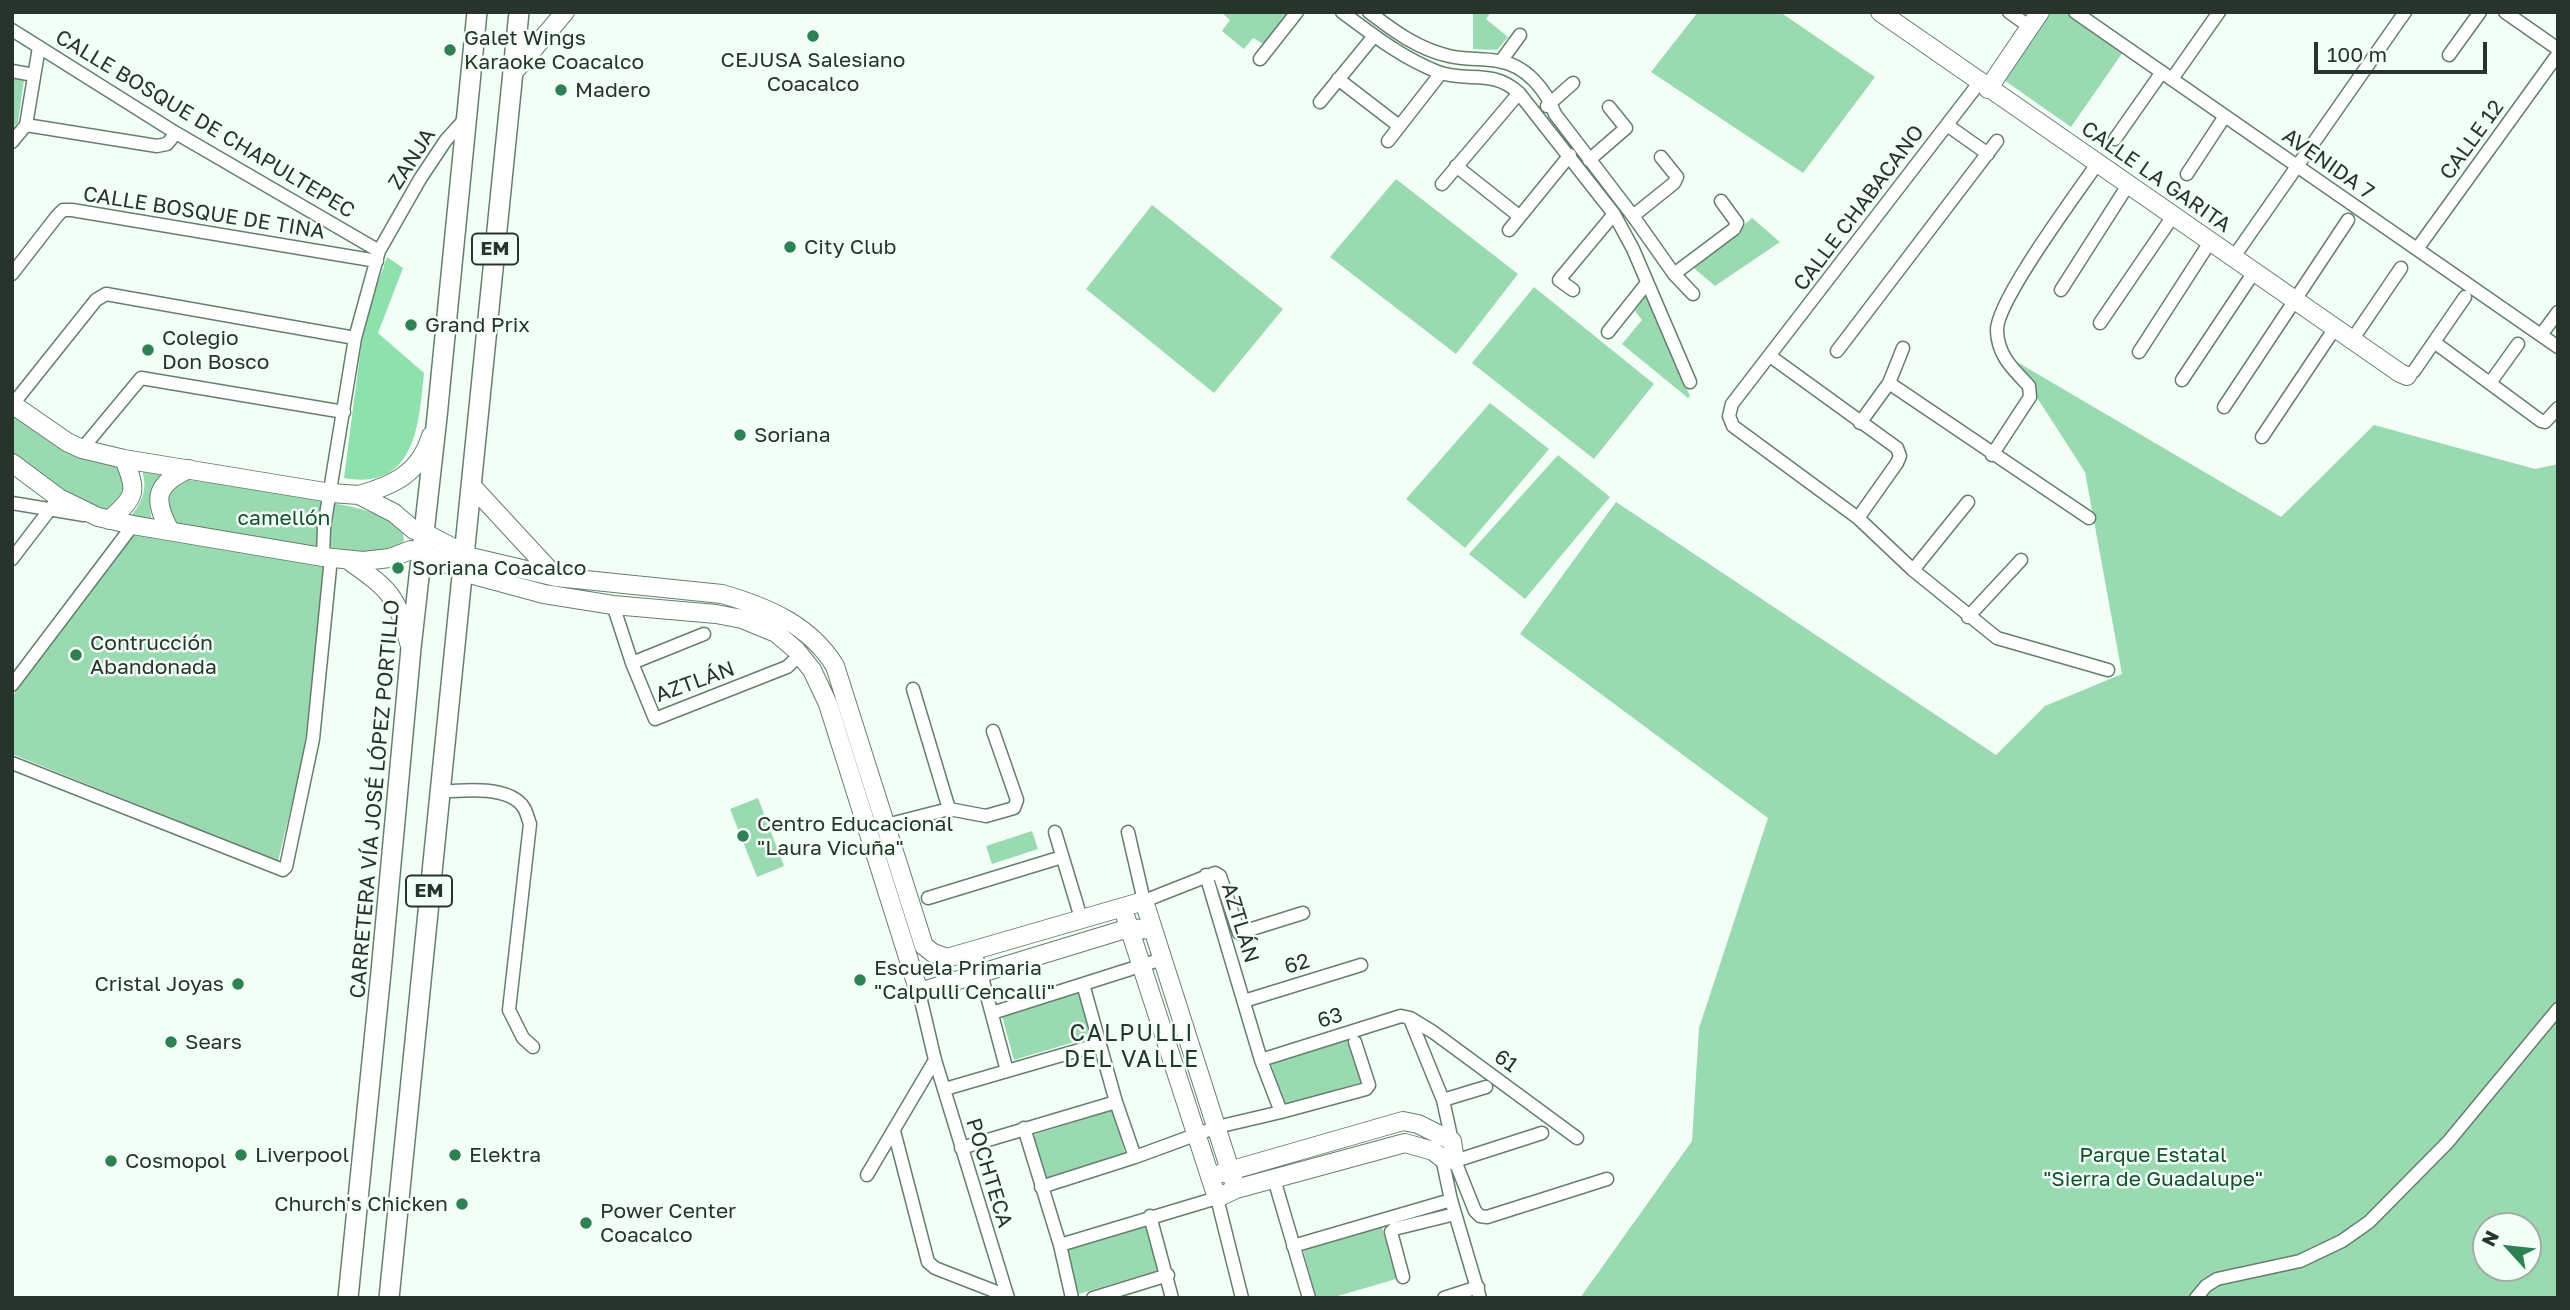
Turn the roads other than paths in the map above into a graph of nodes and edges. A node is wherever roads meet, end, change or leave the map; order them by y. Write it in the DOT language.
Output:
graph roads {
  1 [pos="477,12"];
  2 [pos="519,12"];
  3 [pos="565,12"];
  4 [pos="1297,12"];
  5 [pos="1342,12"];
  6 [pos="1369,12"];
  7 [pos="1880,12"];
  8 [pos="2009,12"];
  9 [pos="2075,12"];
  10 [pos="2219,12"];
  11 [pos="2405,12"];
  12 [pos="2480,12"];
  13 [pos="2505,12"];
  14 [pos="2035,20"];
  15 [pos="12,30"];
  16 [pos="1520,35"];
  17 [pos="1374,36"];
  18 [pos="39,47"];
  19 [pos="2558,51"];
  20 [pos="2449,55"];
  21 [pos="1260,59"];
  22 [pos="1501,61"];
  23 [pos="12,71"];
  24 [pos="513,73"];
  25 [pos="1441,73"];
  26 [pos="34,75"];
  27 [pos="2167,76"];
  28 [pos="1338,79"];
  29 [pos="1573,83"];
  30 [pos="1983,86"];
  31 [pos="1519,93"];
  32 [pos="1320,102"];
  33 [pos="1551,102"];
  34 [pos="1609,107"];
  35 [pos="1536,115"];
  36 [pos="2225,116"];
  37 [pos="465,119"];
  38 [pos="26,125"];
  39 [pos="1947,125"];
  40 [pos="1399,126"];
  41 [pos="176,133"];
  42 [pos="2115,139"];
  43 [pos="1388,141"];
  44 [pos="1997,141"];
  45 [pos="12,142"];
  46 [pos="1988,154"];
  47 [pos="1570,155"];
  48 [pos="1661,157"];
  49 [pos="1589,160"];
  50 [pos="2097,164"];
  51 [pos="1456,166"];
  52 [pos="2297,166"];
  53 [pos="2187,174"];
  54 [pos="1442,184"];
  55 [pos="2128,185"];
  56 [pos="1721,201"];
  57 [pos="1614,214"];
  58 [pos="1520,216"];
  59 [pos="1633,216"];
  60 [pos="2173,216"];
  61 [pos="2348,220"];
  62 [pos="1509,230"];
  63 [pos="1649,241"];
  64 [pos="2210,242"];
  65 [pos="1633,248"];
  66 [pos="2417,249"];
  67 [pos="378,256"];
  68 [pos="2233,258"];
  69 [pos="2401,268"];
  70 [pos="2253,272"];
  71 [pos="12,274"];
  72 [pos="1674,274"];
  73 [pos="1647,283"];
  74 [pos="1573,290"];
  75 [pos="2061,290"];
  76 [pos="1693,294"];
  77 [pos="2465,297"];
  78 [pos="2294,300"];
  79 [pos="2558,312"];
  80 [pos="2100,323"];
  81 [pos="2335,328"];
  82 [pos="1608,332"];
  83 [pos="2541,335"];
  84 [pos="355,338"];
  85 [pos="2352,340"];
  86 [pos="2434,342"];
  87 [pos="2518,344"];
  88 [pos="2558,347"];
  89 [pos="1903,348"];
  90 [pos="1837,351"];
  91 [pos="2139,352"];
  92 [pos="1770,356"];
  93 [pos="2407,376"];
  94 [pos="2182,380"];
  95 [pos="1690,382"];
  96 [pos="1889,383"];
  97 [pos="2490,383"];
  98 [pos="12,404"];
  99 [pos="2224,407"];
  100 [pos="2558,408"];
  101 [pos="344,412"];
  102 [pos="437,417"];
  103 [pos="1860,423"];
  104 [pos="2262,437"];
  105 [pos="82,449"];
  106 [pos="1992,455"];
  107 [pos="124,458"];
  108 [pos="12,463"];
  109 [pos="189,469"];
  110 [pos="471,485"];
  111 [pos="331,493"];
  112 [pos="359,495"];
  113 [pos="1968,502"];
  114 [pos="12,503"];
  115 [pos="54,504"];
  116 [pos="1858,517"];
  117 [pos="104,519"];
  118 [pos="2089,519"];
  119 [pos="133,525"];
  120 [pos="170,531"];
  121 [pos="419,545"];
  122 [pos="334,558"];
  123 [pos="12,559"];
  124 [pos="2021,560"];
  125 [pos="463,562"];
  126 [pos="1913,570"];
  127 [pos="556,577"];
  128 [pos="554,595"];
  129 [pos="613,606"];
  130 [pos="1968,617"];
  131 [pos="704,634"];
  132 [pos="411,648"];
  133 [pos="800,655"];
  134 [pos="632,663"];
  135 [pos="2108,670"];
  136 [pos="12,685"];
  137 [pos="913,689"];
  138 [pos="993,732"];
  139 [pos="12,764"];
  140 [pos="439,792"];
  141 [pos="949,809"];
  142 [pos="886,825"];
  143 [pos="1055,832"];
  144 [pos="1128,832"];
  145 [pos="1062,857"];
  146 [pos="1206,875"];
  147 [pos="928,898"];
  148 [pos="1144,901"];
  149 [pos="1123,906"];
  150 [pos="1303,913"];
  151 [pos="1081,918"];
  152 [pos="917,924"];
  153 [pos="1129,928"];
  154 [pos="898,929"];
  155 [pos="1153,930"];
  156 [pos="975,951"];
  157 [pos="1162,959"];
  158 [pos="1361,965"];
  159 [pos="1142,967"];
  160 [pos="980,974"];
  161 [pos="1083,984"];
  162 [pos="919,992"];
  163 [pos="1244,1001"];
  164 [pos="2558,1009"];
  165 [pos="992,1013"];
  166 [pos="1410,1018"];
  167 [pos="1355,1042"];
  168 [pos="1100,1044"];
  169 [pos="533,1047"];
  170 [pos="935,1060"];
  171 [pos="1261,1060"];
  172 [pos="1007,1071"];
  173 [pos="1486,1087"];
  174 [pos="945,1089"];
  175 [pos="1443,1100"];
  176 [pos="1116,1102"];
  177 [pos="1281,1112"];
  178 [pos="1217,1127"];
  179 [pos="1024,1128"];
  180 [pos="894,1131"];
  181 [pos="1196,1133"];
  182 [pos="1542,1133"];
  183 [pos="1577,1138"];
  184 [pos="1451,1140"];
  185 [pos="961,1148"];
  186 [pos="1135,1157"];
  187 [pos="1449,1160"];
  188 [pos="1230,1171"];
  189 [pos="867,1175"];
  190 [pos="1210,1177"];
  191 [pos="1274,1179"];
  192 [pos="1607,1179"];
  193 [pos="1041,1187"];
  194 [pos="1236,1189"];
  195 [pos="1217,1198"];
  196 [pos="1451,1200"];
  197 [pos="1455,1214"];
  198 [pos="1150,1216"];
  199 [pos="1060,1245"];
  200 [pos="1293,1245"];
  201 [pos="1168,1275"];
  202 [pos="1403,1277"];
  203 [pos="1479,1292"];
  204 [pos="1008,1297"];
  205 [pos="348,1298"];
  206 [pos="388,1298"];
  207 [pos="1072,1298"];
  208 [pos="1093,1298"];
  209 [pos="1172,1298"];
  210 [pos="1242,1298"];
  211 [pos="1309,1298"];
  212 [pos="1444,1298"];
  213 [pos="2196,1298"];
  1 -- 37 [label="main road, CARRETERA VÍA JOSÉ LÓPEZ PORTILLO / EM"];
  2 -- 24 [label="main road, EM"];
  3 -- 24 [label="street"];
  4 -- 21 [label="street"];
  5 -- 17 [label="street"];
  6 -- 22 [label="street"];
  7 -- 30 [label="street, CALLE LA GARITA"];
  8 -- 14 [label="street"];
  9 -- 27 [label="street, AVENIDA 7"];
  10 -- 27 [label="street"];
  11 -- 52 [label="street"];
  12 -- 20 [label="street"];
  13 -- 19 [label="street"];
  14 -- 30 [label="street"];
  15 -- 18 [label="street, CALLE BOSQUE DE CHAPULTEPEC"];
  16 -- 22 [label="street"];
  17 -- 25 [label="street"];
  17 -- 28 [label="street"];
  18 -- 26 [label="street"];
  18 -- 41 [label="street, CALLE BOSQUE DE CHAPULTEPEC"];
  19 -- 66 [label="street, CALLE 12"];
  22 -- 33 [label="street"];
  23 -- 26 [label="street"];
  24 -- 110 [label="main road, EM"];
  25 -- 31 [label="street"];
  25 -- 40 [label="street"];
  26 -- 38 [label="street"];
  27 -- 36 [label="street, AVENIDA 7"];
  27 -- 42 [label="street"];
  28 -- 32 [label="street"];
  28 -- 40 [label="street"];
  29 -- 33 [label="street"];
  30 -- 39 [label="street, CALLE CHABACANO"];
  30 -- 50 [label="street, CALLE LA GARITA"];
  31 -- 35 [label="street"];
  31 -- 51 [label="street"];
  33 -- 35 [label="street"];
  33 -- 49 [label="street"];
  34 -- 49 [label="street"];
  35 -- 47 [label="street"];
  36 -- 52 [label="street, AVENIDA 7"];
  36 -- 53 [label="street"];
  37 -- 67 [label="street, ZANJA"];
  37 -- 102 [label="main road, CARRETERA VÍA JOSÉ LÓPEZ PORTILLO / EM"];
  38 -- 41 [label="street"];
  38 -- 45 [label="street"];
  39 -- 46 [label="street"];
  39 -- 92 [label="street, CALLE CHABACANO"];
  40 -- 43 [label="street"];
  41 -- 67 [label="street, CALLE BOSQUE DE CHAPULTEPEC"];
  44 -- 46 [label="street"];
  46 -- 90 [label="street"];
  47 -- 57 [label="street"];
  47 -- 58 [label="street"];
  48 -- 59 [label="street"];
  49 -- 59 [label="street"];
  50 -- 55 [label="street, CALLE LA GARITA"];
  50 -- 106 [label="street"];
  51 -- 54 [label="street"];
  51 -- 58 [label="street"];
  52 -- 66 [label="street, AVENIDA 7"];
  52 -- 68 [label="street"];
  55 -- 60 [label="street, CALLE LA GARITA"];
  55 -- 75 [label="street"];
  56 -- 72 [label="street"];
  57 -- 65 [label="street"];
  57 -- 74 [label="street"];
  58 -- 62 [label="street"];
  59 -- 63 [label="street"];
  60 -- 64 [label="street, CALLE LA GARITA"];
  60 -- 80 [label="street"];
  61 -- 78 [label="street"];
  63 -- 65 [label="street"];
  63 -- 72 [label="street"];
  64 -- 68 [label="street, CALLE LA GARITA"];
  64 -- 91 [label="street"];
  65 -- 73 [label="street"];
  66 -- 83 [label="street, AVENIDA 7"];
  67 -- 71 [label="street, CALLE BOSQUE DE TINA"];
  67 -- 84 [label="street, ZANJA"];
  68 -- 70 [label="street, CALLE LA GARITA"];
  69 -- 85 [label="street"];
  70 -- 78 [label="street, CALLE LA GARITA"];
  70 -- 94 [label="street"];
  72 -- 76 [label="street"];
  73 -- 82 [label="street"];
  73 -- 95 [label="street"];
  77 -- 86 [label="street"];
  78 -- 81 [label="street, CALLE LA GARITA"];
  78 -- 99 [label="street"];
  79 -- 83 [label="street"];
  81 -- 85 [label="street, CALLE LA GARITA"];
  81 -- 104 [label="street"];
  83 -- 88 [label="street, AVENIDA 7"];
  84 -- 98 [label="street"];
  84 -- 101 [label="street, ZANJA"];
  85 -- 93 [label="street, CALLE LA GARITA"];
  86 -- 93 [label="street"];
  86 -- 97 [label="street"];
  87 -- 97 [label="street"];
  89 -- 96 [label="street"];
  92 -- 103 [label="street"];
  92 -- 116 [label="street, CALLE CHABACANO"];
  96 -- 103 [label="street"];
  96 -- 106 [label="street"];
  97 -- 100 [label="street"];
  98 -- 105 [label="street"];
  101 -- 105 [label="street"];
  101 -- 111 [label="street, ZANJA"];
  102 -- 112 [label="street"];
  102 -- 121 [label="main road, CARRETERA VÍA JOSÉ LÓPEZ PORTILLO / EM"];
  103 -- 116 [label="street"];
  105 -- 107 [label="street"];
  106 -- 118 [label="street"];
  107 -- 109 [label="street"];
  107 -- 117 [label="street"];
  108 -- 115 [label="street"];
  109 -- 111 [label="street"];
  109 -- 120 [label="street"];
  110 -- 125 [label="main road, EM"];
  110 -- 127 [label="street"];
  111 -- 112 [label="street"];
  111 -- 122 [label="street, ZANJA"];
  112 -- 121 [label="street"];
  113 -- 126 [label="street"];
  114 -- 115 [label="street"];
  115 -- 117 [label="street"];
  115 -- 123 [label="street"];
  116 -- 126 [label="street"];
  117 -- 119 [label="street"];
  119 -- 120 [label="street"];
  119 -- 136 [label="street"];
  120 -- 122 [label="street"];
  121 -- 122 [label="street"];
  121 -- 125 [label="street"];
  121 -- 132 [label="main road, CARRETERA VÍA JOSÉ LÓPEZ PORTILLO / EM"];
  122 -- 132 [label="street"];
  122 -- 139 [label="street, ZANJA"];
  124 -- 130 [label="street"];
  125 -- 127 [label="street"];
  125 -- 128 [label="street"];
  125 -- 140 [label="main road, EM"];
  126 -- 130 [label="street"];
  127 -- 128 [label="street"];
  127 -- 142 [label="street"];
  128 -- 129 [label="street"];
  129 -- 133 [label="street"];
  129 -- 134 [label="street, AZTLÁN"];
  130 -- 135 [label="street"];
  131 -- 134 [label="street, AZTLÁN"];
  132 -- 205 [label="main road, CARRETERA VÍA JOSÉ LÓPEZ PORTILLO / EM"];
  133 -- 134 [label="street, AZTLÁN"];
  133 -- 154 [label="street"];
  137 -- 141 [label="street"];
  138 -- 141 [label="street"];
  140 -- 169 [label="street"];
  140 -- 206 [label="main road, EM"];
  141 -- 142 [label="street"];
  142 -- 152 [label="street"];
  143 -- 145 [label="street"];
  144 -- 148 [label="street"];
  145 -- 147 [label="street"];
  145 -- 151 [label="street"];
  146 -- 148 [label="street, AZTLÁN"];
  146 -- 150 [label="street"];
  146 -- 163 [label="street, AZTLÁN"];
  148 -- 149 [label="street"];
  148 -- 155 [label="street"];
  149 -- 151 [label="street"];
  149 -- 153 [label="street"];
  151 -- 156 [label="street"];
  152 -- 154 [label="street"];
  152 -- 156 [label="street"];
  153 -- 155 [label="street"];
  153 -- 159 [label="street"];
  153 -- 160 [label="street"];
  154 -- 162 [label="street"];
  155 -- 157 [label="street"];
  156 -- 160 [label="street"];
  157 -- 159 [label="street"];
  157 -- 178 [label="street"];
  158 -- 163 [label="street, 62"];
  159 -- 161 [label="street"];
  159 -- 181 [label="street"];
  160 -- 162 [label="street"];
  160 -- 165 [label="street"];
  161 -- 165 [label="street"];
  161 -- 168 [label="street"];
  162 -- 170 [label="street, POCHTECA"];
  163 -- 171 [label="street, AZTLÁN"];
  164 -- 213 [label="street"];
  165 -- 172 [label="street"];
  166 -- 171 [label="street, 63"];
  166 -- 175 [label="street"];
  166 -- 183 [label="street, 61"];
  167 -- 177 [label="street"];
  168 -- 172 [label="street"];
  168 -- 176 [label="street"];
  170 -- 174 [label="street, POCHTECA"];
  170 -- 180 [label="street"];
  171 -- 177 [label="street, AZTLÁN"];
  172 -- 174 [label="street"];
  173 -- 175 [label="street"];
  174 -- 185 [label="street, POCHTECA"];
  175 -- 184 [label="street"];
  176 -- 179 [label="street"];
  176 -- 186 [label="street"];
  177 -- 178 [label="street"];
  178 -- 181 [label="street"];
  178 -- 188 [label="street"];
  179 -- 185 [label="street"];
  179 -- 193 [label="street"];
  180 -- 189 [label="street"];
  180 -- 204 [label="street, POCHTECA"];
  181 -- 186 [label="street"];
  181 -- 190 [label="street"];
  182 -- 187 [label="street"];
  184 -- 187 [label="street"];
  184 -- 188 [label="street"];
  185 -- 204 [label="street, POCHTECA"];
  186 -- 193 [label="street"];
  187 -- 191 [label="street"];
  187 -- 192 [label="street"];
  187 -- 196 [label="street"];
  188 -- 190 [label="street"];
  188 -- 194 [label="street"];
  190 -- 195 [label="street"];
  191 -- 194 [label="street"];
  191 -- 200 [label="street"];
  193 -- 199 [label="street"];
  194 -- 195 [label="street"];
  195 -- 198 [label="street"];
  195 -- 210 [label="street"];
  196 -- 197 [label="street"];
  196 -- 200 [label="street"];
  197 -- 202 [label="street"];
  197 -- 203 [label="street"];
  198 -- 199 [label="street"];
  198 -- 201 [label="street"];
  199 -- 207 [label="street"];
  200 -- 211 [label="street"];
  201 -- 208 [label="street"];
  201 -- 209 [label="street"];
  203 -- 212 [label="street"];
}
